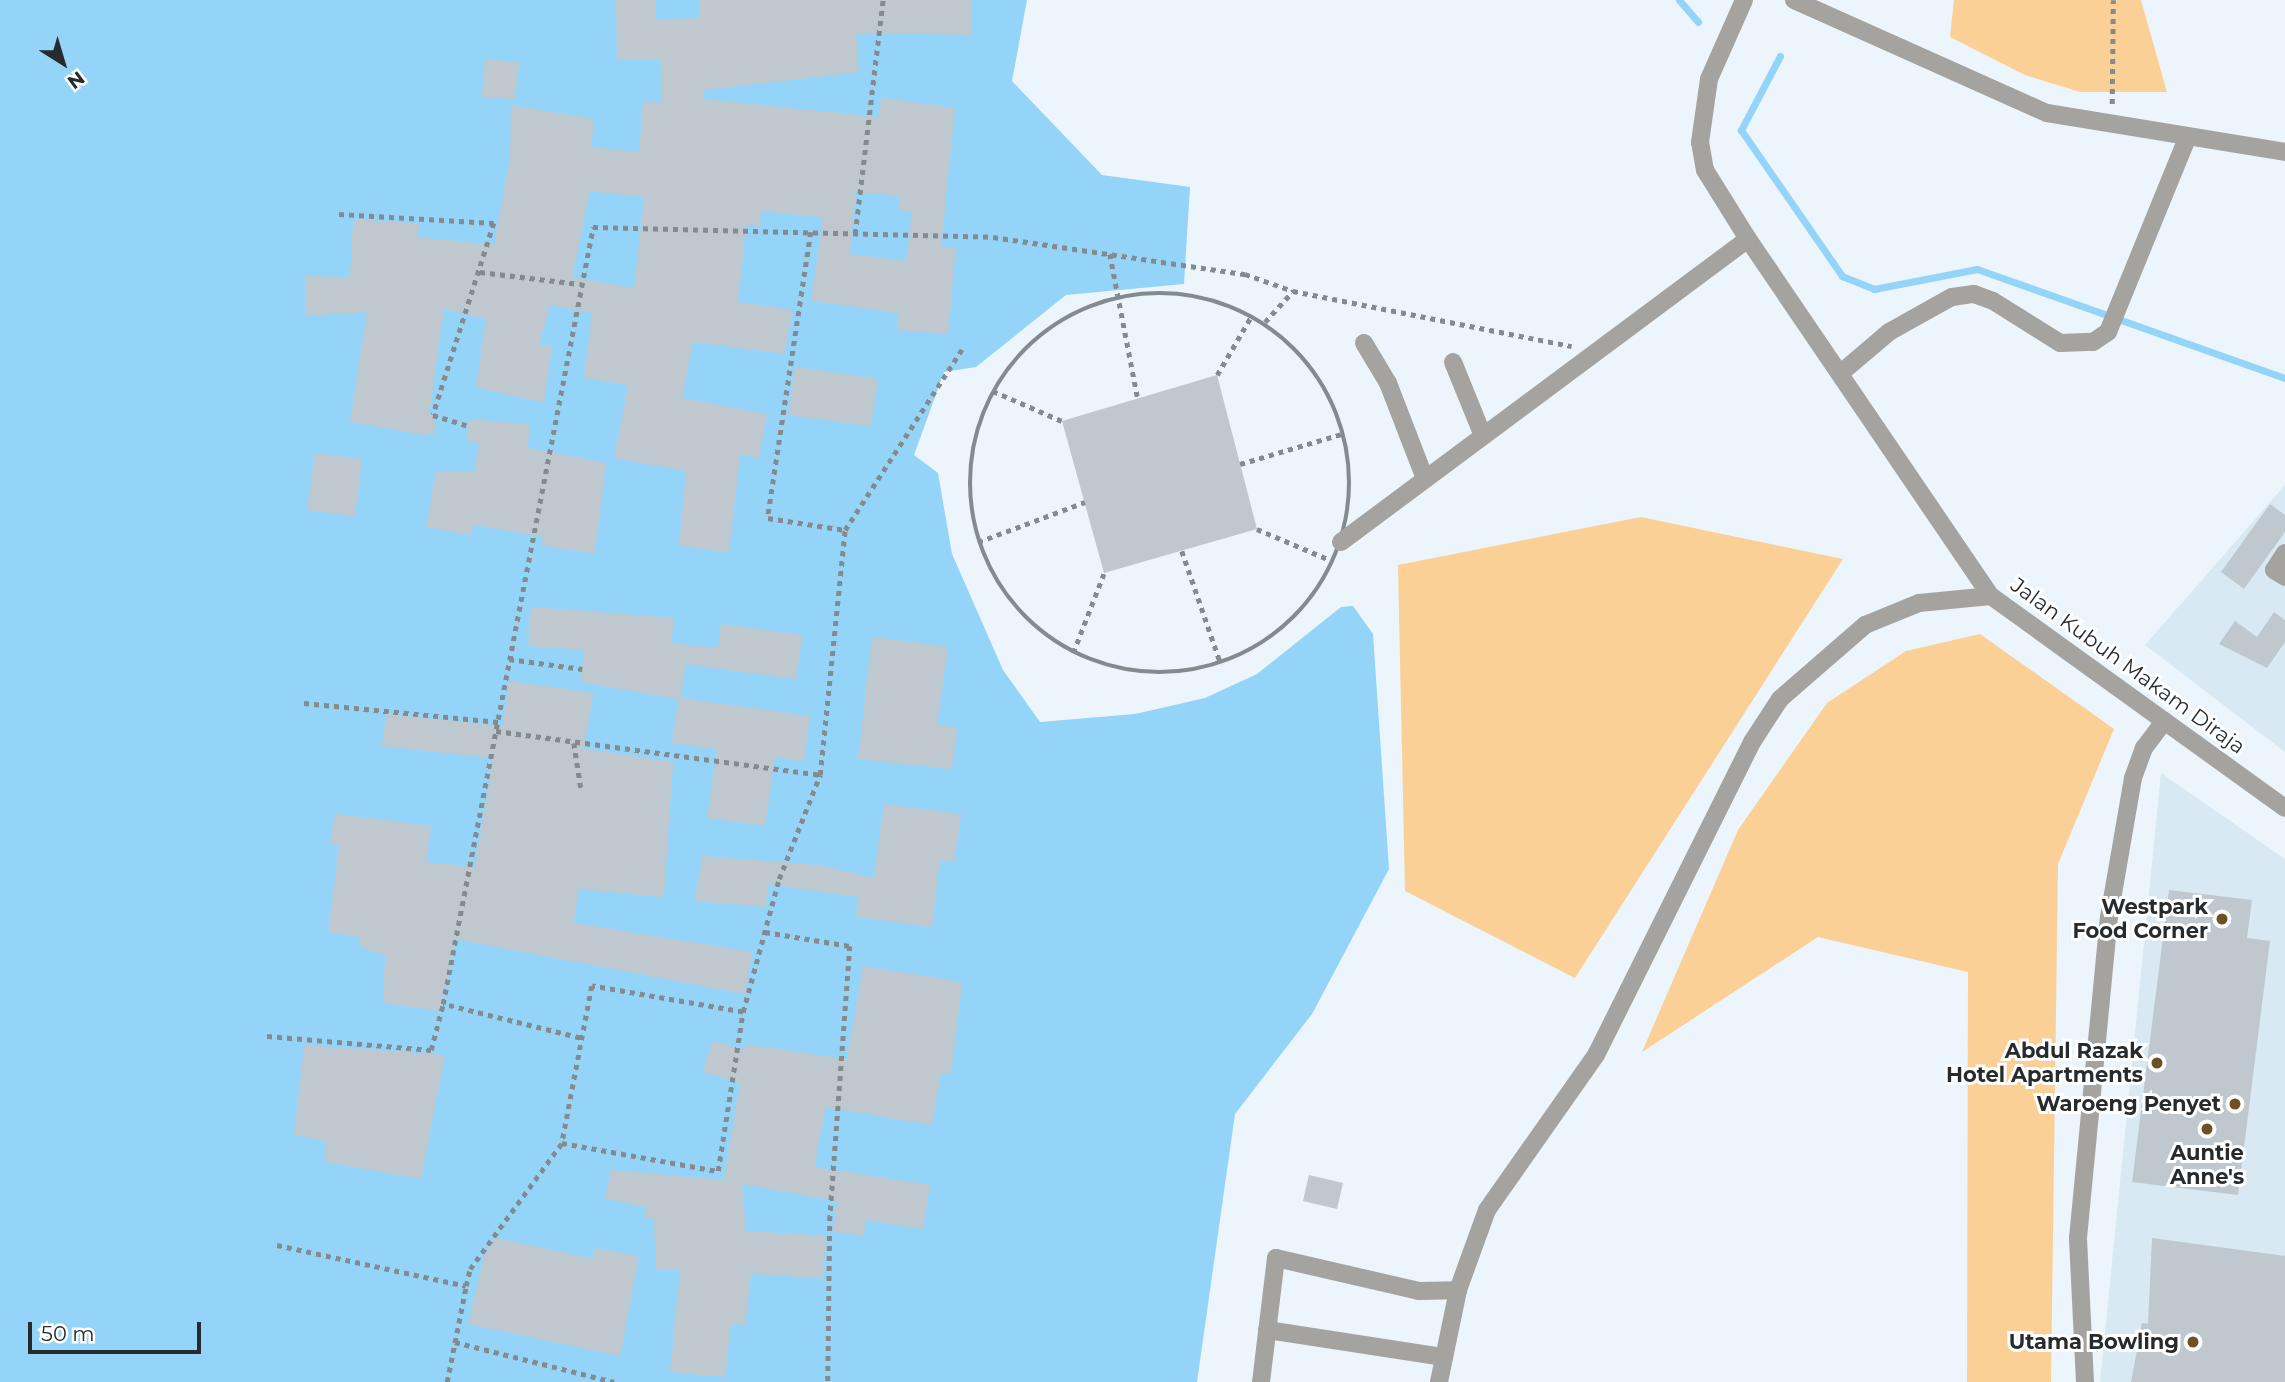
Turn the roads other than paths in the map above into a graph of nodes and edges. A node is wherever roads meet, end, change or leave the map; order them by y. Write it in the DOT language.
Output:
graph roads {
  1 [pos="1744,0"];
  2 [pos="1794,0"];
  3 [pos="2187,138"];
  4 [pos="2285,152"];
  5 [pos="1748,239"];
  6 [pos="1364,343"];
  7 [pos="1453,362"];
  8 [pos="1843,372"];
  9 [pos="1483,436"];
  10 [pos="1425,479"];
  11 [pos="1341,542"];
  12 [pos="2285,553"];
  13 [pos="2285,577"];
  14 [pos="1991,596"];
  15 [pos="2164,721"];
  16 [pos="2285,808"];
  17 [pos="1458,1290"];
  18 [pos="1267,1330"];
  19 [pos="1444,1357"];
  20 [pos="1261,1382"];
  21 [pos="1439,1382"];
  22 [pos="2085,1382"];
  1 -- 5 [label="street, Jalan Kubuh Makam Diraja"];
  2 -- 3 [label="street"];
  3 -- 4 [label="street"];
  3 -- 8 [label="street"];
  5 -- 8 [label="street, Jalan Kubuh Makam Diraja"];
  5 -- 9 [label="street"];
  6 -- 10 [label="street"];
  7 -- 9 [label="street"];
  8 -- 14 [label="street, Jalan Kubuh Makam Diraja"];
  9 -- 10 [label="street"];
  10 -- 11 [label="street"];
  12 -- 13 [label="street"];
  14 -- 15 [label="street, Jalan Kubuh Makam Diraja"];
  14 -- 17 [label="street"];
  15 -- 16 [label="street, Jalan Kubuh Makam Diraja"];
  15 -- 22 [label="street"];
  17 -- 18 [label="street"];
  17 -- 19 [label="street"];
  18 -- 19 [label="street"];
  18 -- 20 [label="street"];
  19 -- 21 [label="street"];
}
